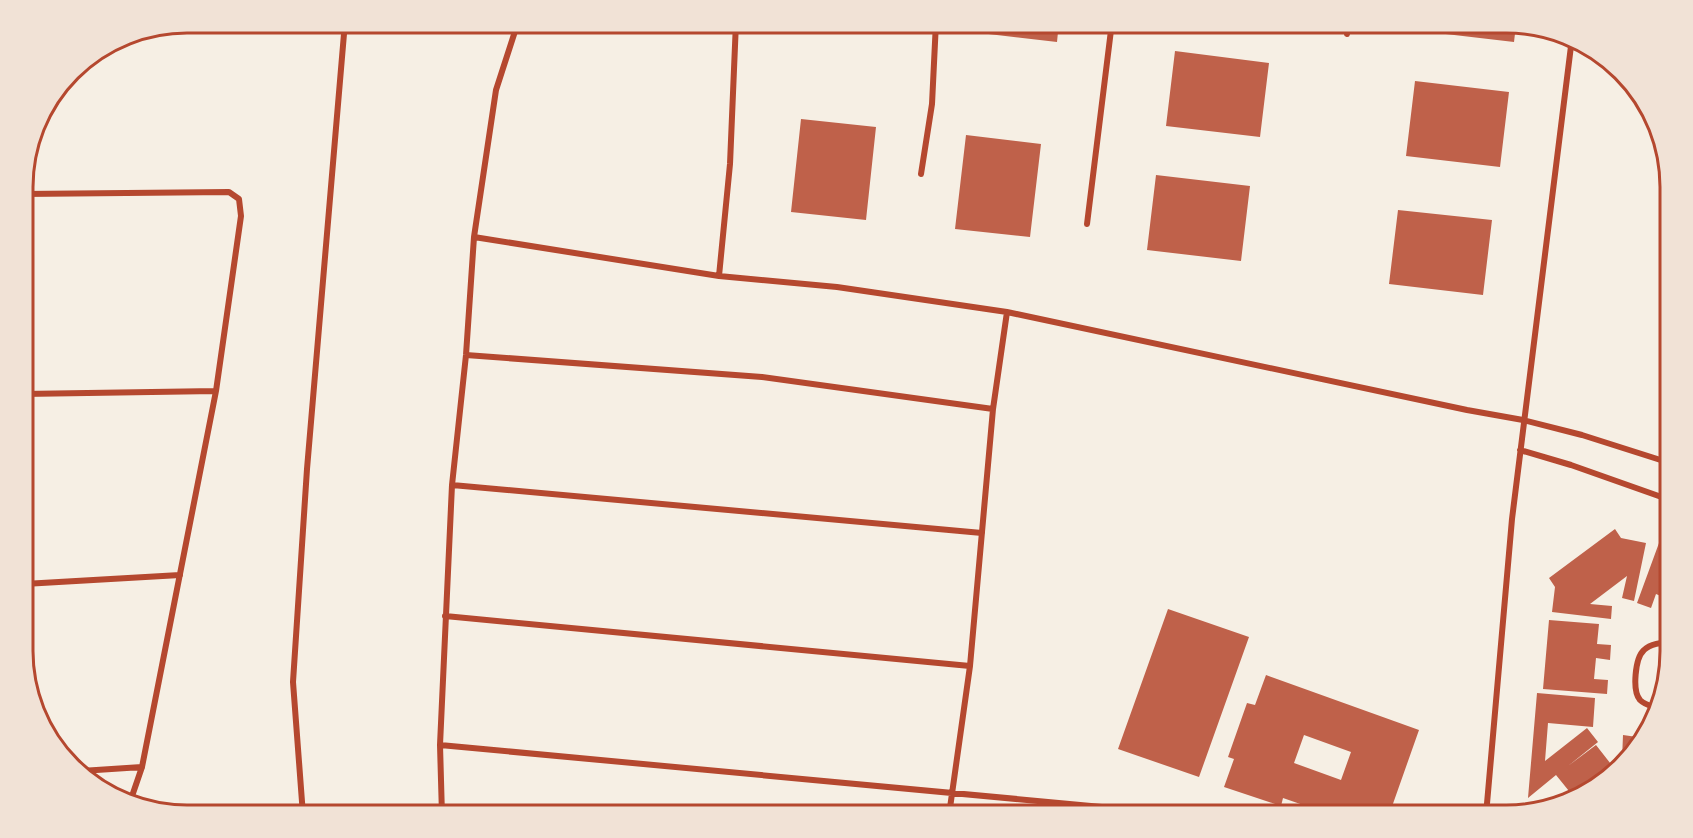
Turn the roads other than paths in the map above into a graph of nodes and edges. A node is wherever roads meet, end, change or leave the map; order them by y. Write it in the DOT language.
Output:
graph roads {
  1 [pos="344,33"];
  2 [pos="514,33"];
  3 [pos="736,33"];
  4 [pos="935,33"];
  5 [pos="1111,33"];
  6 [pos="1571,48"];
  7 [pos="921,174"];
  8 [pos="33,194"];
  9 [pos="1088,224"];
  10 [pos="474,237"];
  11 [pos="719,276"];
  12 [pos="1007,312"];
  13 [pos="466,355"];
  14 [pos="216,391"];
  15 [pos="33,394"];
  16 [pos="993,409"];
  17 [pos="1523,420"];
  18 [pos="1520,450"];
  19 [pos="1660,460"];
  20 [pos="452,485"];
  21 [pos="1660,496"];
  22 [pos="982,533"];
  23 [pos="180,575"];
  24 [pos="33,583"];
  25 [pos="445,616"];
  26 [pos="1660,644"];
  27 [pos="970,666"];
  28 [pos="1650,706"];
  29 [pos="441,745"];
  30 [pos="141,767"];
  31 [pos="90,770"];
  32 [pos="951,794"];
  33 [pos="132,795"];
  34 [pos="302,805"];
  35 [pos="442,805"];
  36 [pos="950,805"];
  37 [pos="1077,805"];
  38 [pos="1487,805"];
  1 -- 34 [label="street"];
  2 -- 10 [label="street"];
  3 -- 11 [label="street"];
  4 -- 7 [label="street"];
  5 -- 9 [label="street"];
  6 -- 17 [label="street"];
  8 -- 14 [label="street"];
  10 -- 11 [label="street"];
  10 -- 13 [label="street"];
  11 -- 12 [label="street"];
  12 -- 16 [label="street"];
  12 -- 17 [label="street"];
  13 -- 16 [label="street"];
  13 -- 20 [label="street"];
  14 -- 15 [label="street"];
  14 -- 23 [label="street"];
  16 -- 22 [label="street"];
  17 -- 18 [label="street"];
  17 -- 19 [label="street"];
  18 -- 21 [label="street"];
  18 -- 38 [label="street"];
  20 -- 22 [label="street"];
  20 -- 25 [label="street"];
  22 -- 27 [label="street"];
  23 -- 24 [label="street"];
  23 -- 30 [label="street"];
  25 -- 27 [label="street"];
  25 -- 29 [label="street"];
  26 -- 28 [label="street"];
  27 -- 32 [label="street"];
  29 -- 32 [label="street"];
  29 -- 35 [label="street"];
  30 -- 31 [label="street"];
  30 -- 33 [label="street"];
  32 -- 36 [label="street"];
  32 -- 37 [label="street"];
}
